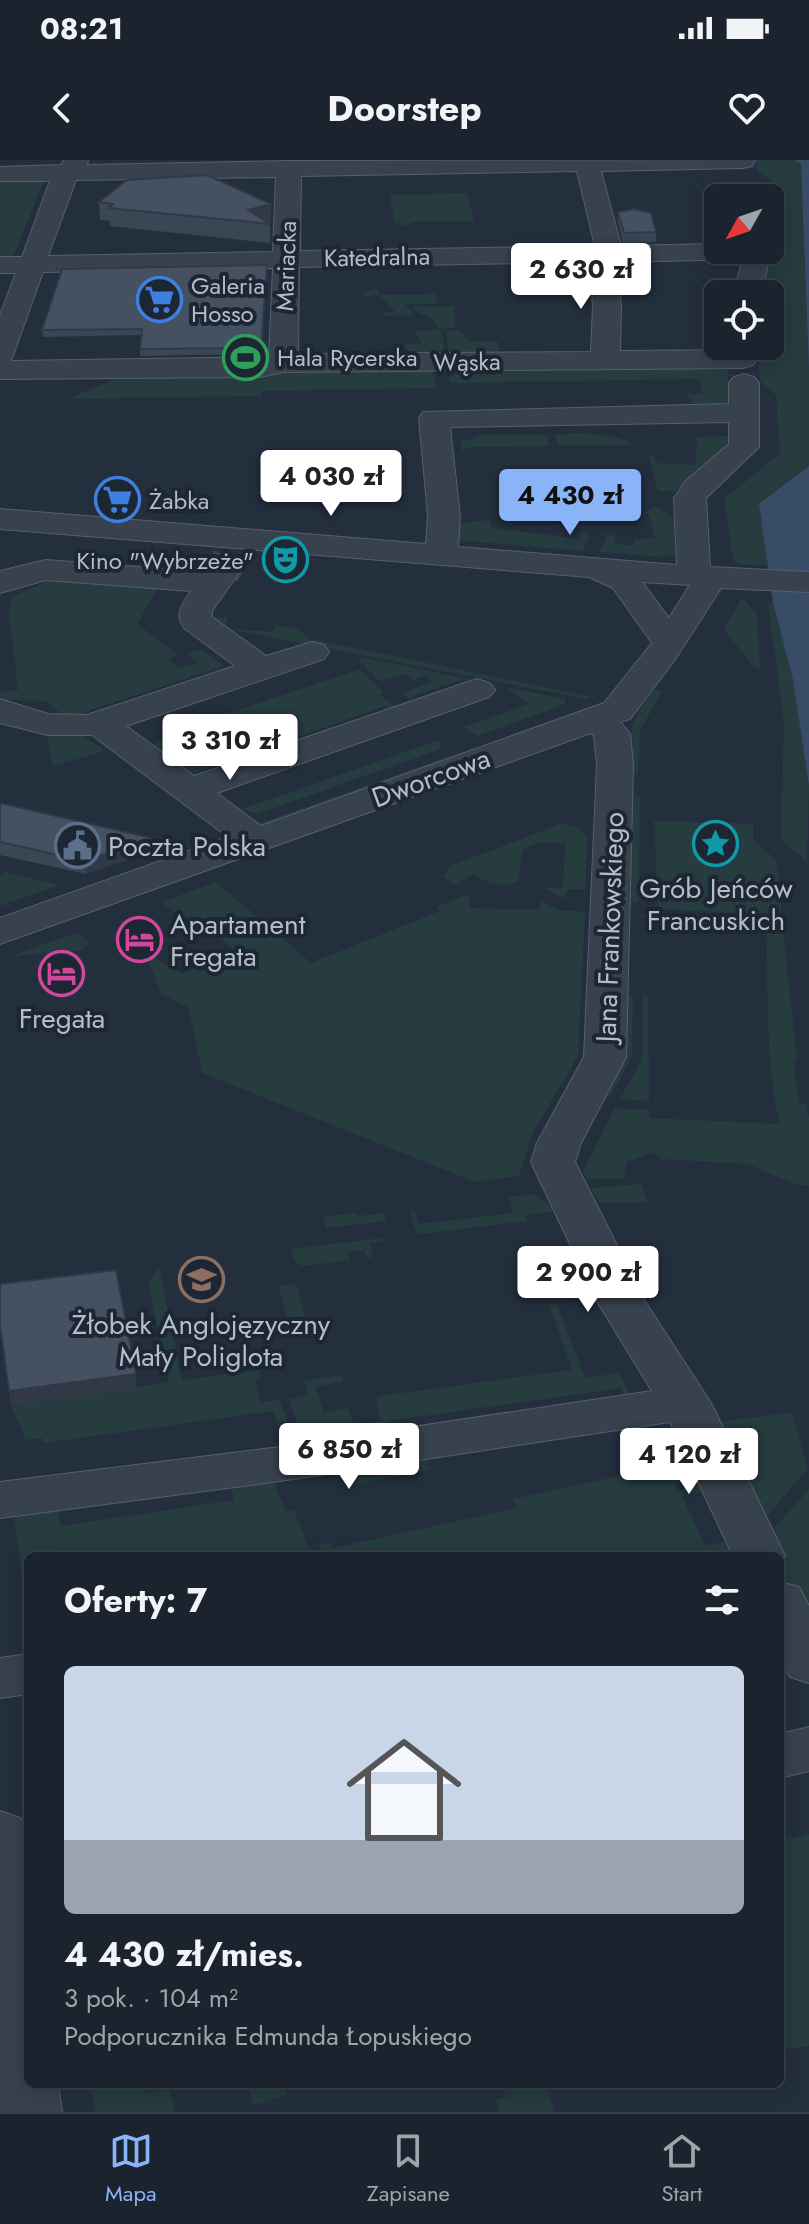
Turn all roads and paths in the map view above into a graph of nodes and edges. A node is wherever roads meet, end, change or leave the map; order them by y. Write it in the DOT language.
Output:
graph roads {
  1 [pos="587,163"];
  2 [pos="294,165"];
  3 [pos="71,166"];
  4 [pos="743,168"];
  5 [pos="0,174"];
  6 [pos="704,252"];
  7 [pos="606,253"];
  8 [pos="287,259"];
  9 [pos="0,265"];
  10 [pos="31,265"];
  11 [pos="704,355"];
  12 [pos="0,356"];
  13 [pos="743,360"];
  14 [pos="605,361"];
  15 [pos="283,363"];
  16 [pos="0,370"];
  17 [pos="745,413"];
  18 [pos="0,519"];
  19 [pos="441,555"];
  20 [pos="596,568"];
  21 [pos="702,577"];
  22 [pos="809,582"];
  23 [pos="0,583"];
  24 [pos="669,642"];
  25 [pos="312,652"];
  26 [pos="261,669"];
  27 [pos="477,690"];
  28 [pos="423,708"];
  29 [pos="0,710"];
  30 [pos="598,719"];
  31 [pos="99,723"];
  32 [pos="485,750"];
  33 [pos="190,790"];
  34 [pos="248,834"];
  35 [pos="0,932"];
  36 [pos="686,1403"];
  37 [pos="0,1500"];
  38 [pos="757,1552"];
  39 [pos="784,1610"];
  40 [pos="809,1663"];
  41 [pos="24,1675"];
  42 [pos="0,1678"];
  43 [pos="809,1749"];
  44 [pos="784,1755"];
  45 [pos="9,1888"];
  46 [pos="24,2048"];
  47 [pos="28,2088"];
  48 [pos="30,2112"];
  1 -- 2 [label="street"];
  1 -- 4 [label="street"];
  1 -- 7 [label="street"];
  2 -- 3 [label="street"];
  2 -- 8 [label="street, Mariacka"];
  3 -- 5 [label="street"];
  3 -- 10 [label="street"];
  6 -- 7 [label="street, Katedralna"];
  7 -- 8 [label="street, Katedralna"];
  7 -- 14 [label="street"];
  8 -- 10 [label="street, Katedralna"];
  8 -- 15 [label="street, Mariacka"];
  9 -- 10 [label="street, Katedralna"];
  10 -- 12 [label="street"];
  11 -- 14 [label="street, Wąska"];
  13 -- 17 [label="street"];
  14 -- 15 [label="street, Wąska"];
  15 -- 16 [label="street, Wąska"];
  17 -- 19 [label="street, Wąska"];
  17 -- 21 [label="street"];
  18 -- 19 [label="street"];
  19 -- 20 [label="street"];
  20 -- 21 [label="street"];
  20 -- 24 [label="street"];
  21 -- 22 [label="street"];
  21 -- 24 [label="street, Dworcowa"];
  23 -- 26 [label="street"];
  24 -- 30 [label="street, Dworcowa"];
  25 -- 26 [label="street"];
  26 -- 31 [label="street"];
  27 -- 28 [label="street"];
  28 -- 32 [label="street"];
  28 -- 33 [label="street"];
  29 -- 31 [label="street"];
  30 -- 35 [label="street, Dworcowa"];
  30 -- 36 [label="street, Jana Frankowskiego"];
  31 -- 33 [label="street"];
  33 -- 34 [label="street"];
  36 -- 37 [label="street"];
  36 -- 38 [label="street, Jana Frankowskiego"];
  39 -- 40 [label="street"];
  41 -- 42 [label="street"];
  43 -- 44 [label="street"];
  45 -- 46 [label="street"];
  47 -- 48 [label="street"];
}
